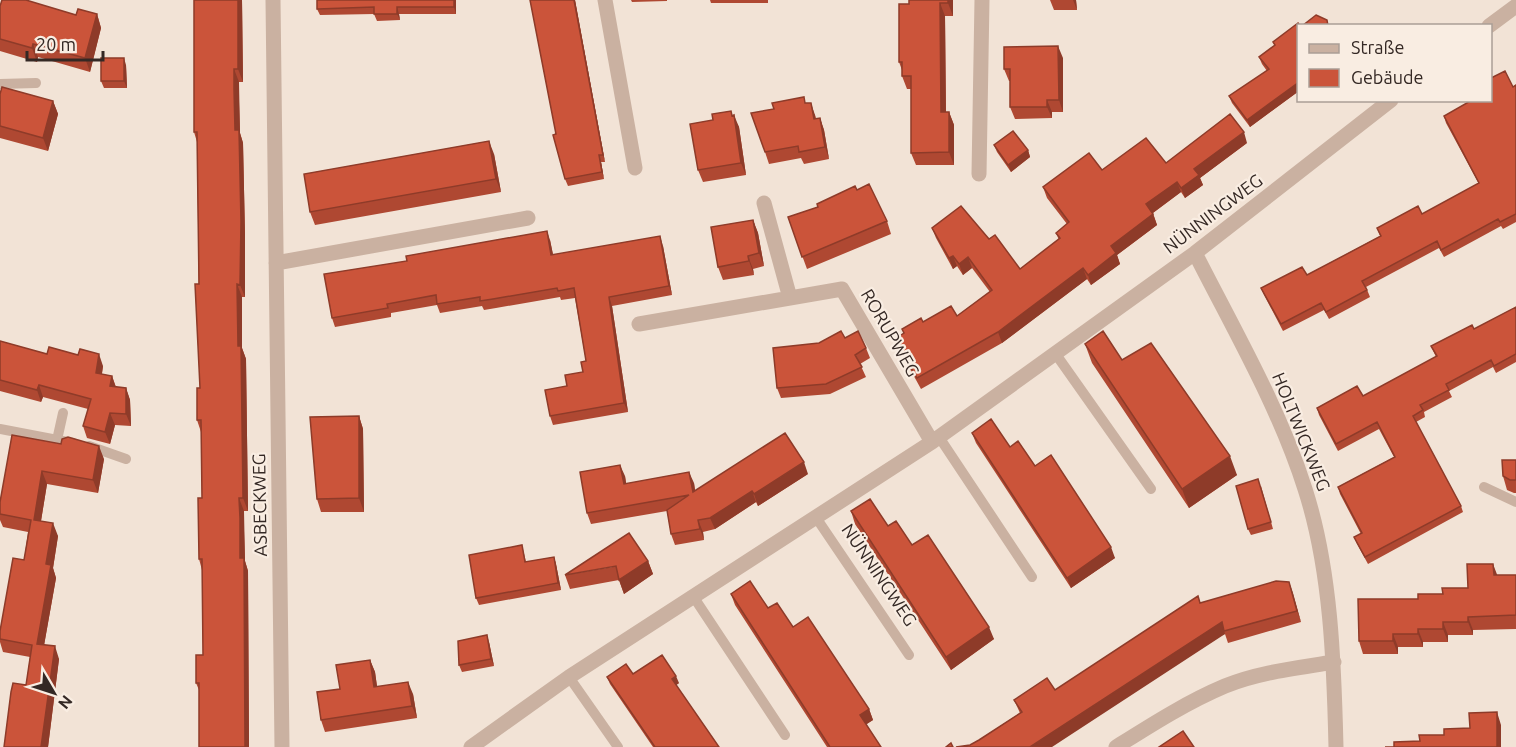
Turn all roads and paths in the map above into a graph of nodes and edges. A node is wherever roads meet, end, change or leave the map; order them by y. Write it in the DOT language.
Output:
graph roads {
  1 [pos="273,0"];
  2 [pos="605,0"];
  3 [pos="982,0"];
  4 [pos="1516,6"];
  5 [pos="1492,24"];
  6 [pos="36,83"];
  7 [pos="0,84"];
  8 [pos="1388,102"];
  9 [pos="635,168"];
  10 [pos="979,174"];
  11 [pos="764,203"];
  12 [pos="528,218"];
  13 [pos="1195,253"];
  14 [pos="276,263"];
  15 [pos="790,298"];
  16 [pos="639,324"];
  17 [pos="1055,353"];
  18 [pos="63,414"];
  19 [pos="0,429"];
  20 [pos="57,440"];
  21 [pos="935,440"];
  22 [pos="126,459"];
  23 [pos="1484,487"];
  24 [pos="1151,489"];
  25 [pos="1516,502"];
  26 [pos="816,516"];
  27 [pos="1032,577"];
  28 [pos="693,596"];
  29 [pos="909,655"];
  30 [pos="1334,662"];
  31 [pos="569,677"];
  32 [pos="785,735"];
  33 [pos="282,747"];
  34 [pos="471,747"];
  35 [pos="618,747"];
  36 [pos="1116,747"];
  37 [pos="1336,747"];
  1 -- 14 [label="street, ASBECKWEG"];
  2 -- 9 [label="street"];
  3 -- 10 [label="street"];
  4 -- 5 [label="street"];
  6 -- 7 [label="lane"];
  8 -- 13 [label="street, NÜNNINGWEG"];
  11 -- 15 [label="street"];
  12 -- 14 [label="street"];
  13 -- 17 [label="street, NÜNNINGWEG"];
  13 -- 30 [label="street, HOLTWICKWEG"];
  14 -- 33 [label="street, ASBECKWEG"];
  15 -- 16 [label="street, RORUPWEG"];
  15 -- 21 [label="street, RORUPWEG"];
  17 -- 21 [label="street, NÜNNINGWEG"];
  17 -- 24 [label="lane"];
  18 -- 20 [label="lane"];
  19 -- 20 [label="lane"];
  20 -- 22 [label="lane"];
  21 -- 26 [label="street, NÜNNINGWEG"];
  21 -- 27 [label="lane"];
  23 -- 25 [label="lane"];
  26 -- 28 [label="street, NÜNNINGWEG"];
  26 -- 29 [label="lane, NÜNNINGWEG"];
  28 -- 31 [label="street, NÜNNINGWEG"];
  28 -- 32 [label="lane"];
  30 -- 36 [label="street"];
  30 -- 37 [label="street, HOLTWICKWEG"];
  31 -- 34 [label="street, NÜNNINGWEG"];
  31 -- 35 [label="lane"];
}
